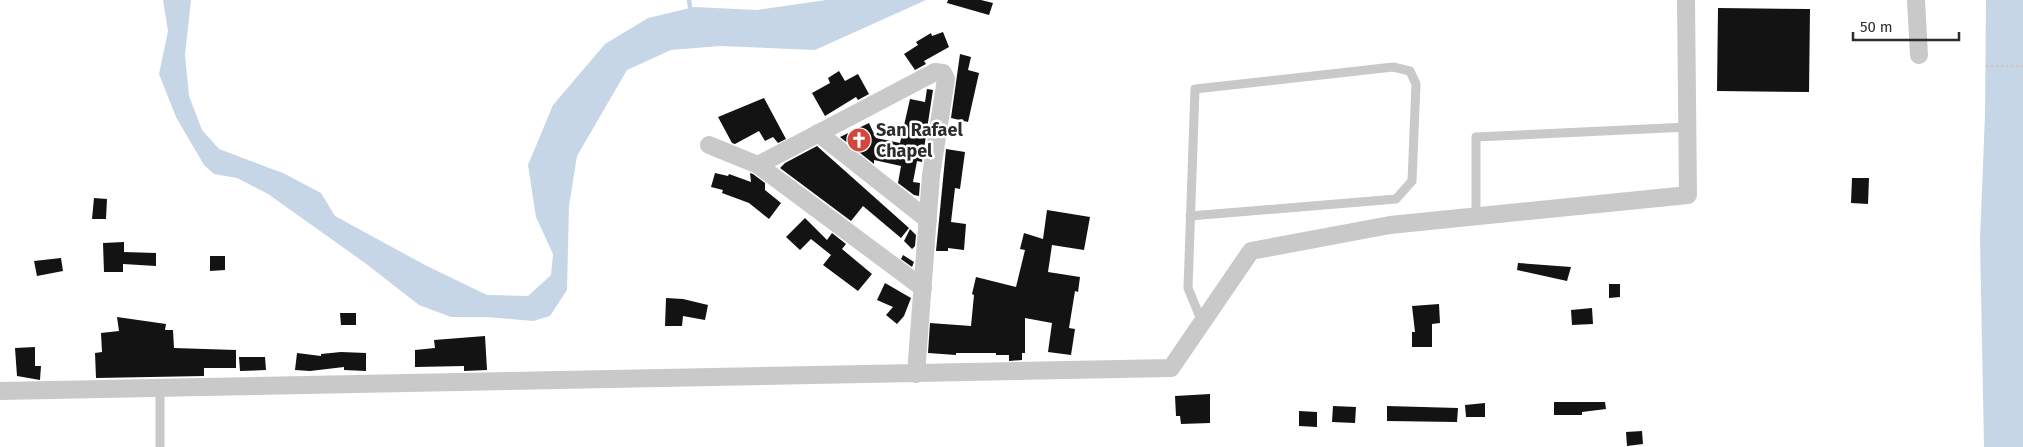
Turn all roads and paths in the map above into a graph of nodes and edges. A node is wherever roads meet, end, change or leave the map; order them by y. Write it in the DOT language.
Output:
graph roads {
  1 [pos="1686,0"];
  2 [pos="1916,0"];
  3 [pos="1919,55"];
  4 [pos="1986,66"];
  5 [pos="2023,66"];
  6 [pos="1688,127"];
  7 [pos="818,134"];
  8 [pos="708,145"];
  9 [pos="758,165"];
  10 [pos="1190,216"];
  11 [pos="1476,217"];
  12 [pos="928,220"];
  13 [pos="923,288"];
  14 [pos="1202,322"];
  15 [pos="916,374"];
  16 [pos="160,389"];
  17 [pos="0,392"];
  18 [pos="160,447"];
  1 -- 6 [label="street"];
  2 -- 3 [label="street"];
  4 -- 5 [label="path"];
  6 -- 11 [label="street"];
  6 -- 11 [label="lane"];
  7 -- 9 [label="street"];
  7 -- 12 [label="street"];
  7 -- 12 [label="street"];
  8 -- 9 [label="street"];
  9 -- 13 [label="street"];
  10 -- 10 [label="lane"];
  10 -- 14 [label="lane"];
  11 -- 14 [label="street"];
  12 -- 13 [label="street"];
  13 -- 15 [label="street"];
  14 -- 15 [label="street"];
  15 -- 16 [label="street"];
  16 -- 17 [label="street"];
  16 -- 18 [label="lane"];
}
